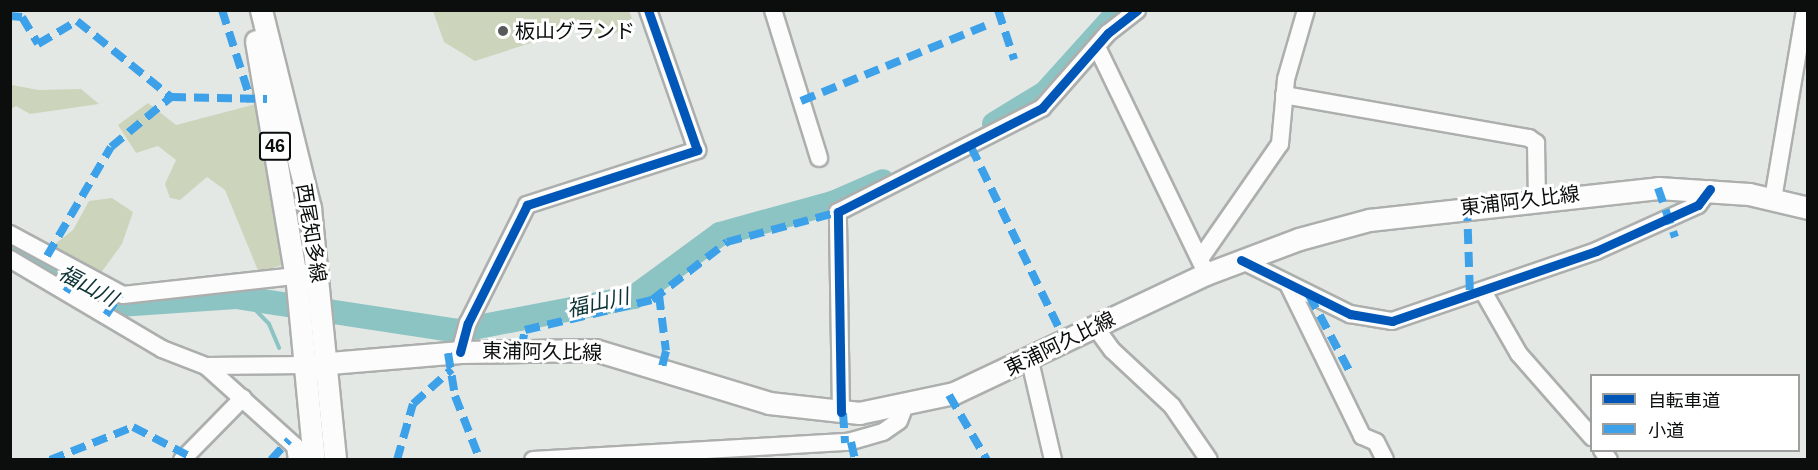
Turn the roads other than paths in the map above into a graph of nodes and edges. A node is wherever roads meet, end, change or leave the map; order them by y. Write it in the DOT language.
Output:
graph roads {
  1 [pos="247,10"];
  2 [pos="261,10"];
  3 [pos="648,10"];
  4 [pos="773,10"];
  5 [pos="1137,10"];
  6 [pos="1306,10"];
  7 [pos="1805,10"];
  8 [pos="1097,47"];
  9 [pos="1284,95"];
  10 [pos="819,158"];
  11 [pos="1710,189"];
  12 [pos="1537,199"];
  13 [pos="1773,199"];
  14 [pos="1808,208"];
  15 [pos="10,234"];
  16 [pos="10,259"];
  17 [pos="1241,260"];
  18 [pos="1203,266"];
  19 [pos="296,280"];
  20 [pos="1290,286"];
  21 [pos="1484,293"];
  22 [pos="1096,328"];
  23 [pos="464,337"];
  24 [pos="314,342"];
  25 [pos="1030,361"];
  26 [pos="317,364"];
  27 [pos="206,366"];
  28 [pos="243,398"];
  29 [pos="904,408"];
  30 [pos="841,412"];
  31 [pos="1590,434"];
  32 [pos="758,453"];
  33 [pos="182,459"];
  34 [pos="297,459"];
  35 [pos="314,459"];
  36 [pos="335,459"];
  37 [pos="533,459"];
  38 [pos="1053,459"];
  39 [pos="1209,459"];
  40 [pos="1385,459"];
  1 -- 19 [label="main road, 西尾知多線 / 46"];
  2 -- 24 [label="main road, 西尾知多線 / 46"];
  3 -- 23 [label="street"];
  4 -- 10 [label="street"];
  5 -- 8 [label="street"];
  6 -- 9 [label="street"];
  7 -- 13 [label="street"];
  8 -- 18 [label="street"];
  8 -- 30 [label="street"];
  9 -- 12 [label="street"];
  9 -- 18 [label="street"];
  11 -- 12 [label="main road, 東浦阿久比線"];
  11 -- 13 [label="main road, 東浦阿久比線"];
  11 -- 21 [label="street"];
  12 -- 17 [label="main road, 東浦阿久比線"];
  13 -- 14 [label="main road, 東浦阿久比線"];
  15 -- 19 [label="street"];
  16 -- 27 [label="street"];
  17 -- 18 [label="main road, 東浦阿久比線"];
  17 -- 20 [label="street"];
  18 -- 22 [label="main road, 東浦阿久比線"];
  19 -- 24 [label="main road, 西尾知多線 / 46"];
  20 -- 21 [label="street"];
  20 -- 40 [label="street"];
  21 -- 31 [label="street"];
  22 -- 25 [label="main road, 東浦阿久比線"];
  22 -- 39 [label="street"];
  23 -- 26 [label="main road, 東浦阿久比線"];
  23 -- 30 [label="main road, 東浦阿久比線"];
  24 -- 26 [label="main road, 西尾知多線 / 46"];
  25 -- 29 [label="main road, 東浦阿久比線"];
  25 -- 38 [label="street"];
  26 -- 27 [label="street"];
  26 -- 35 [label="main road, 西尾知多線 / 46"];
  26 -- 36 [label="main road, 西尾知多線 / 46"];
  27 -- 28 [label="street"];
  28 -- 33 [label="street"];
  28 -- 34 [label="street"];
  29 -- 30 [label="main road, 東浦阿久比線"];
  29 -- 32 [label="street"];
  32 -- 37 [label="street"];
}
